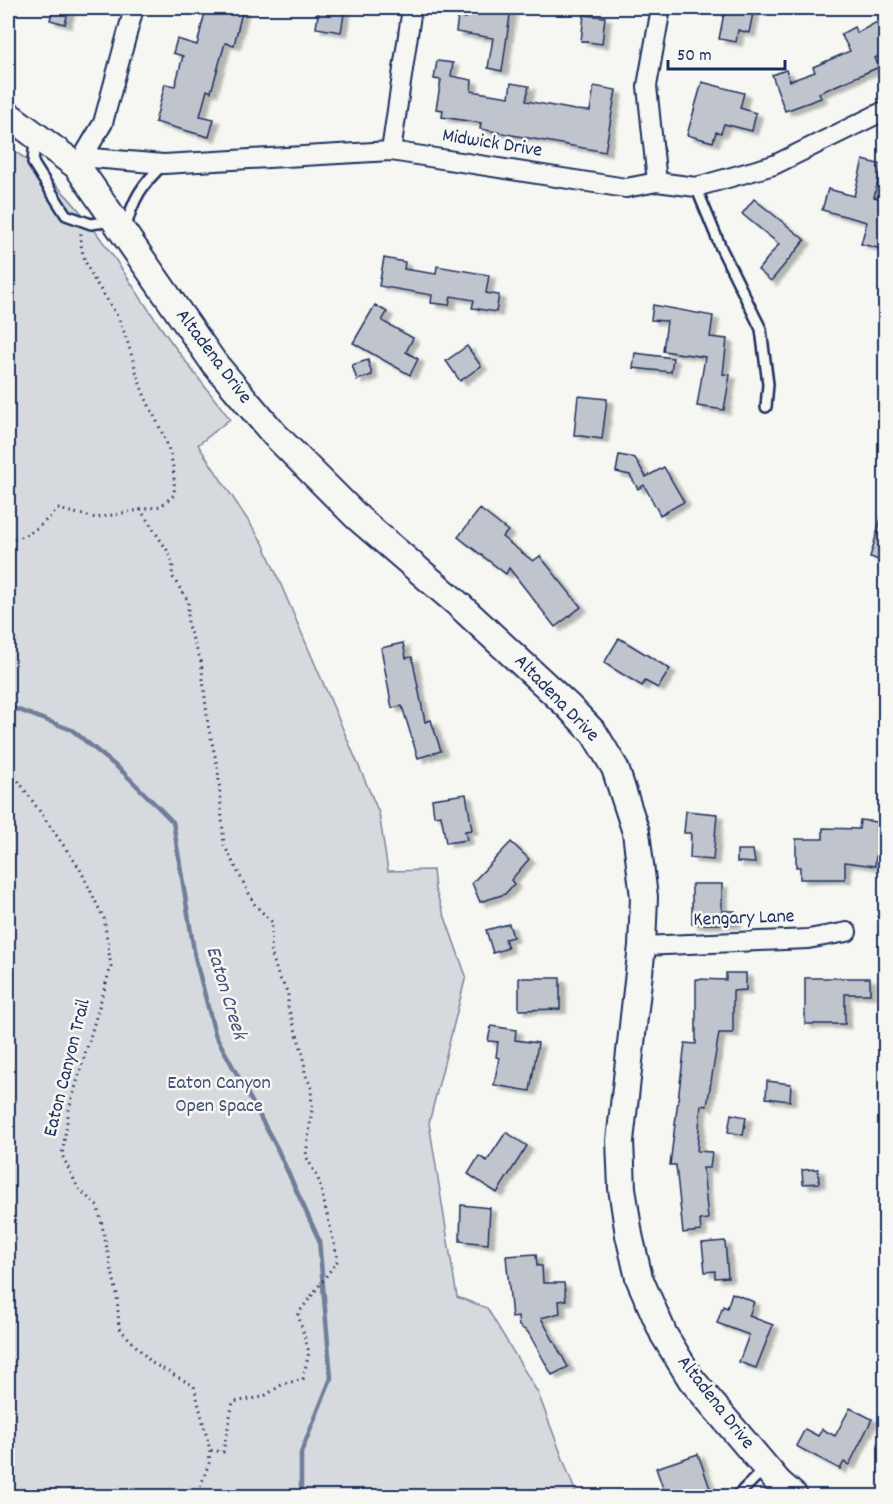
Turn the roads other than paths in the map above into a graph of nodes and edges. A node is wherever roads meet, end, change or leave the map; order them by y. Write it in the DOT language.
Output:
graph roads {
  1 [pos="135,8"];
  2 [pos="412,8"];
  3 [pos="661,8"];
  4 [pos="885,110"];
  5 [pos="8,115"];
  6 [pos="36,135"];
  7 [pos="392,151"];
  8 [pos="164,164"];
  9 [pos="77,166"];
  10 [pos="657,182"];
  11 [pos="696,187"];
  12 [pos="120,229"];
  13 [pos="766,408"];
  14 [pos="847,932"];
  15 [pos="642,946"];
  16 [pos="765,1467"];
  17 [pos="737,1497"];
  18 [pos="794,1497"];
  1 -- 9 [label="street"];
  2 -- 7 [label="street"];
  3 -- 10 [label="street"];
  4 -- 11 [label="street, Midwick Drive"];
  5 -- 6 [label="main road, Altadena Drive"];
  6 -- 9 [label="main road, Altadena Drive"];
  6 -- 12 [label="lane"];
  7 -- 8 [label="street, Midwick Drive"];
  7 -- 10 [label="street, Midwick Drive"];
  8 -- 9 [label="street, Midwick Drive"];
  8 -- 12 [label="lane"];
  9 -- 12 [label="main road, Altadena Drive"];
  10 -- 11 [label="street, Midwick Drive"];
  11 -- 13 [label="lane"];
  12 -- 15 [label="main road, Altadena Drive"];
  14 -- 15 [label="street, Kengary Lane"];
  15 -- 16 [label="main road, Altadena Drive"];
  16 -- 17 [label="lane"];
  16 -- 18 [label="main road, Altadena Drive"];
}
